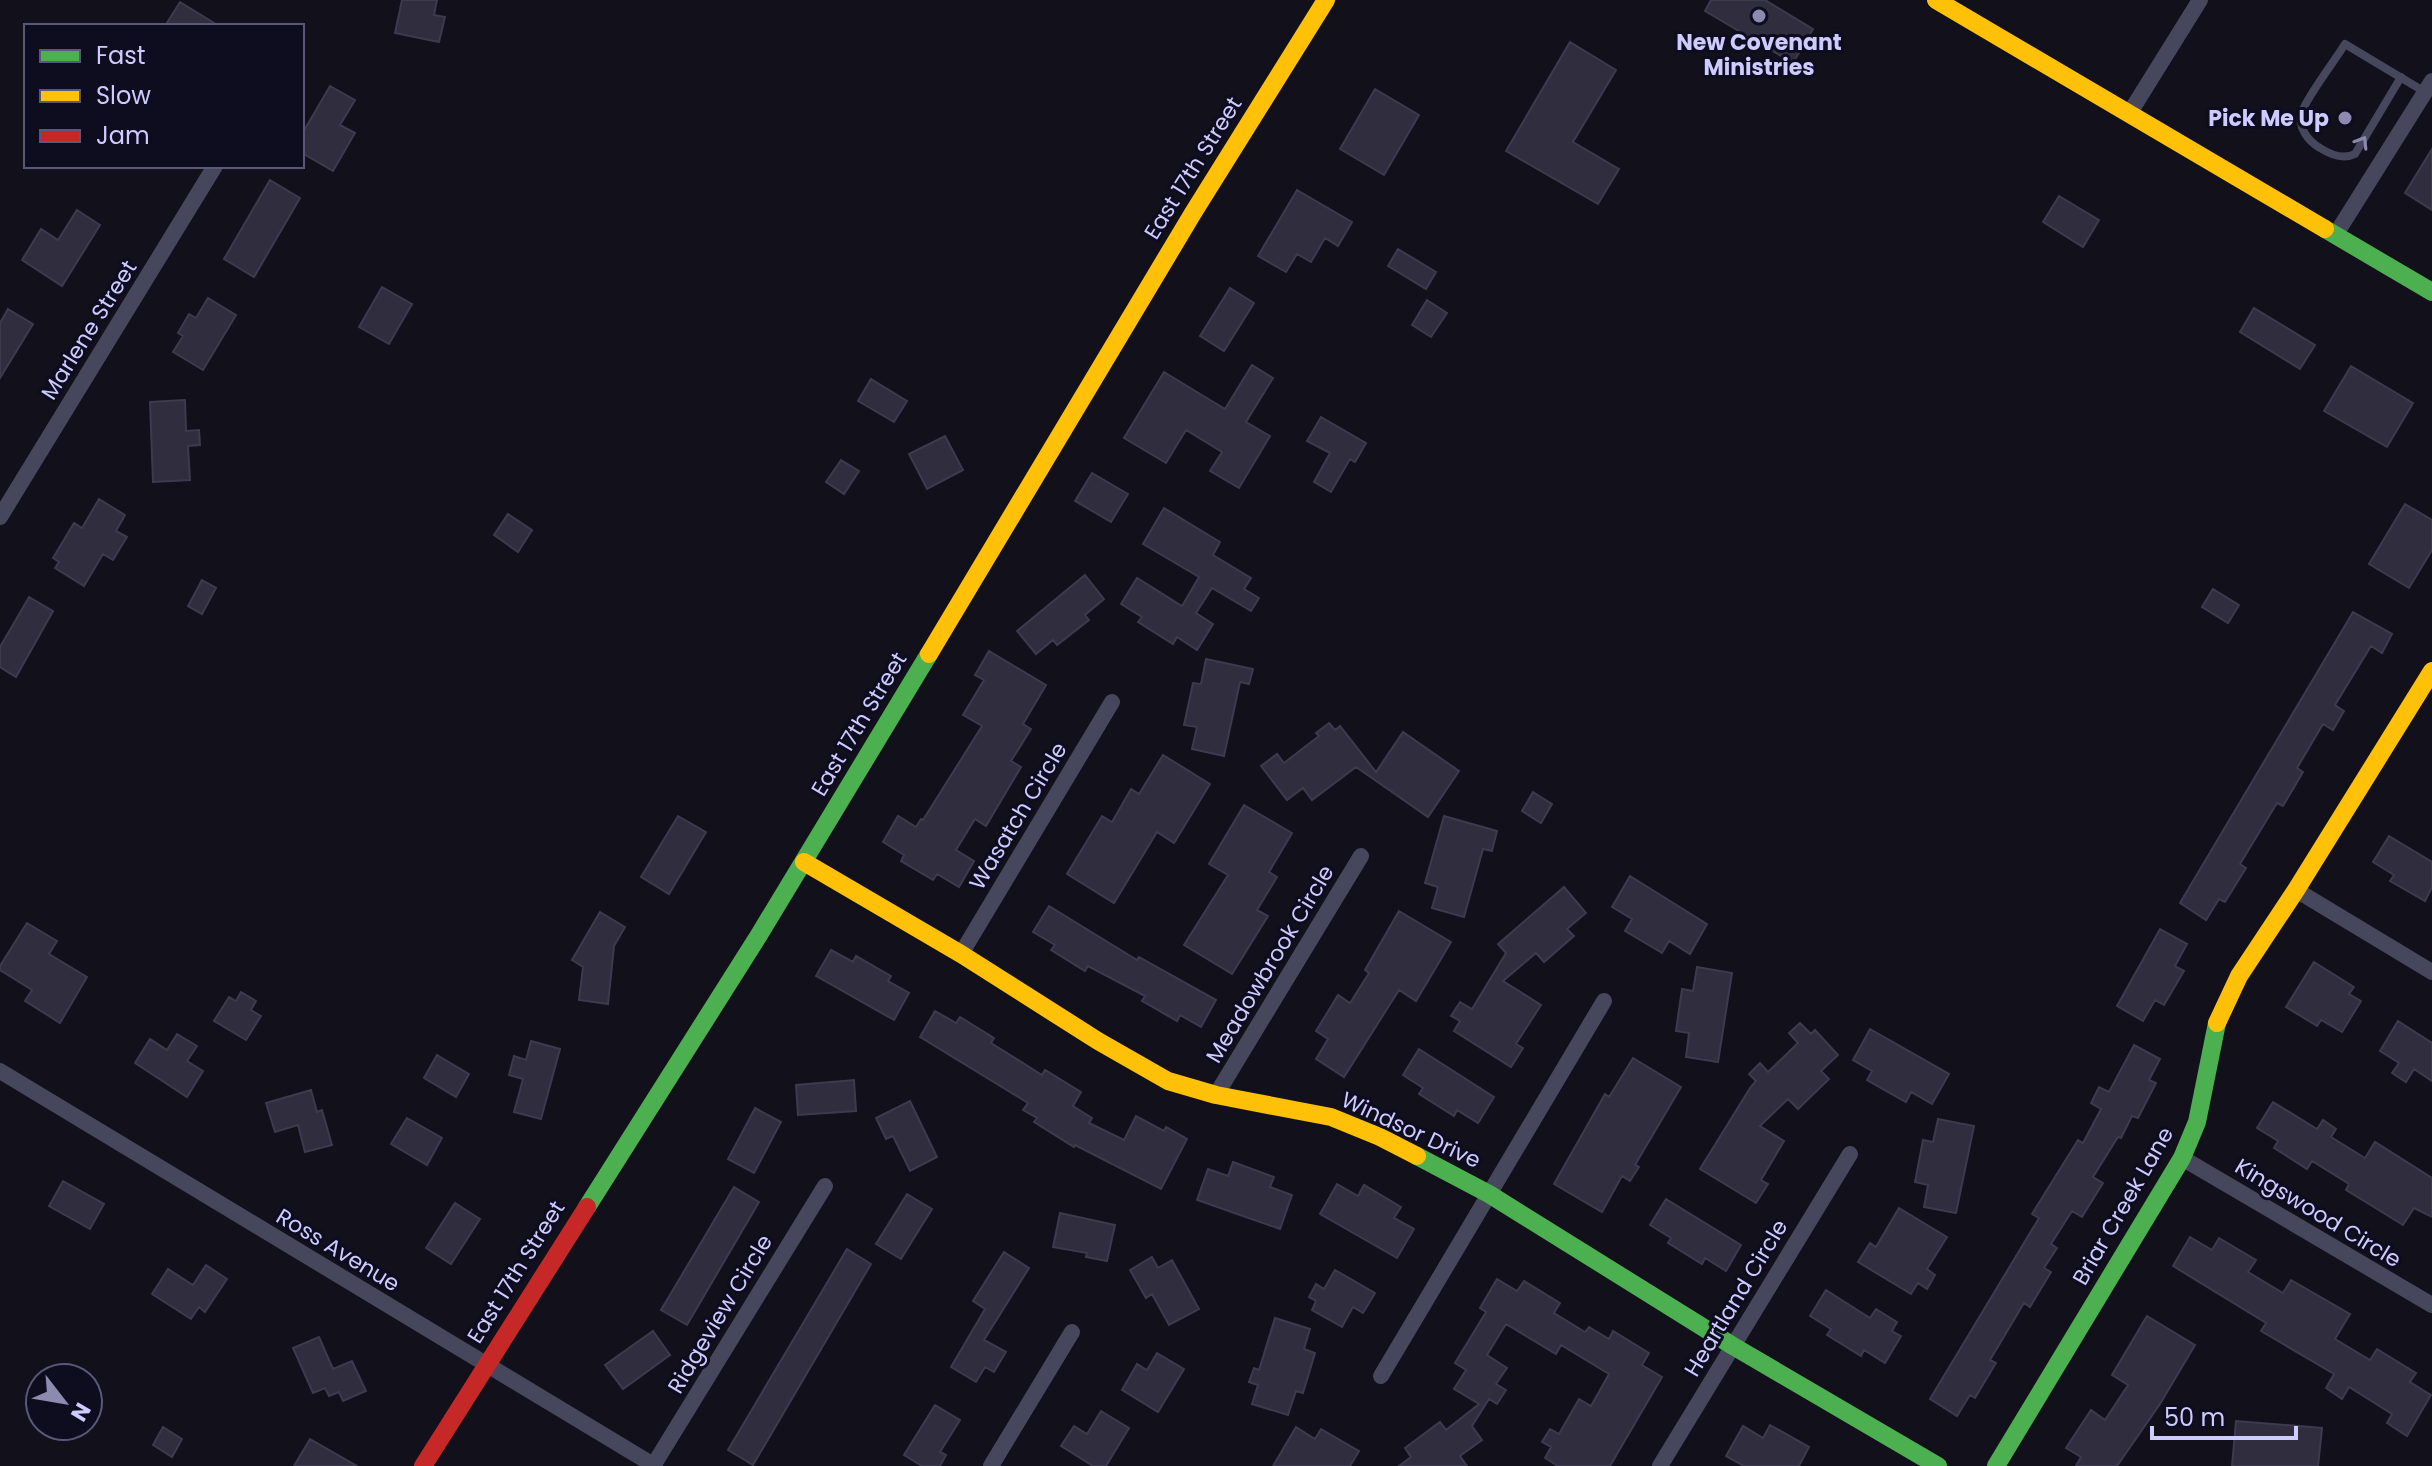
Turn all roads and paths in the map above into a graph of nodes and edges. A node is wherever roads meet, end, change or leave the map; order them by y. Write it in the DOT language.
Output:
graph roads {
  1 [pos="1326,0"];
  2 [pos="1936,0"];
  3 [pos="2200,0"];
  4 [pos="2401,77"];
  5 [pos="2428,87"];
  6 [pos="2129,114"];
  7 [pos="214,168"];
  8 [pos="2336,234"];
  9 [pos="2432,292"];
  10 [pos="0,517"];
  11 [pos="2432,671"];
  12 [pos="1112,702"];
  13 [pos="1361,856"];
  14 [pos="804,862"];
  15 [pos="2296,890"];
  16 [pos="961,954"];
  17 [pos="2432,972"];
  18 [pos="1604,1001"];
  19 [pos="0,1071"];
  20 [pos="1216,1095"];
  21 [pos="1850,1154"];
  22 [pos="2182,1158"];
  23 [pos="825,1186"];
  24 [pos="1489,1194"];
  25 [pos="2432,1305"];
  26 [pos="1072,1332"];
  27 [pos="1733,1346"];
  28 [pos="486,1365"];
  29 [pos="1381,1376"];
  30 [pos="423,1466"];
  31 [pos="654,1466"];
  32 [pos="991,1466"];
  33 [pos="1660,1466"];
  34 [pos="1938,1466"];
  35 [pos="1996,1466"];
  1 -- 14 [label="main road, East 17th Street"];
  2 -- 6 [label="main road"];
  3 -- 6 [label="street"];
  4 -- 4 [label="lane, one-way"];
  4 -- 5 [label="lane"];
  5 -- 8 [label="street"];
  6 -- 8 [label="main road"];
  7 -- 10 [label="street, Marlene Street"];
  8 -- 9 [label="main road"];
  11 -- 15 [label="main road, Briar Creek Lane"];
  12 -- 16 [label="street, Wasatch Circle"];
  13 -- 20 [label="street, Meadowbrook Circle"];
  14 -- 16 [label="main road, Windsor Drive"];
  14 -- 28 [label="main road, East 17th Street"];
  15 -- 17 [label="street"];
  15 -- 22 [label="main road, Briar Creek Lane"];
  16 -- 20 [label="main road, Windsor Drive"];
  18 -- 24 [label="street"];
  19 -- 28 [label="street, Ross Avenue"];
  20 -- 24 [label="main road, Windsor Drive"];
  21 -- 27 [label="street, Heartland Circle"];
  22 -- 25 [label="street, Kingswood Circle"];
  22 -- 35 [label="main road, Briar Creek Lane"];
  23 -- 31 [label="street, Ridgeview Circle"];
  24 -- 27 [label="main road, Windsor Drive"];
  24 -- 29 [label="street"];
  26 -- 32 [label="street"];
  27 -- 33 [label="street, Heartland Circle"];
  27 -- 34 [label="main road, Windsor Drive"];
  28 -- 30 [label="main road, East 17th Street"];
  28 -- 31 [label="street, Ross Avenue"];
}
